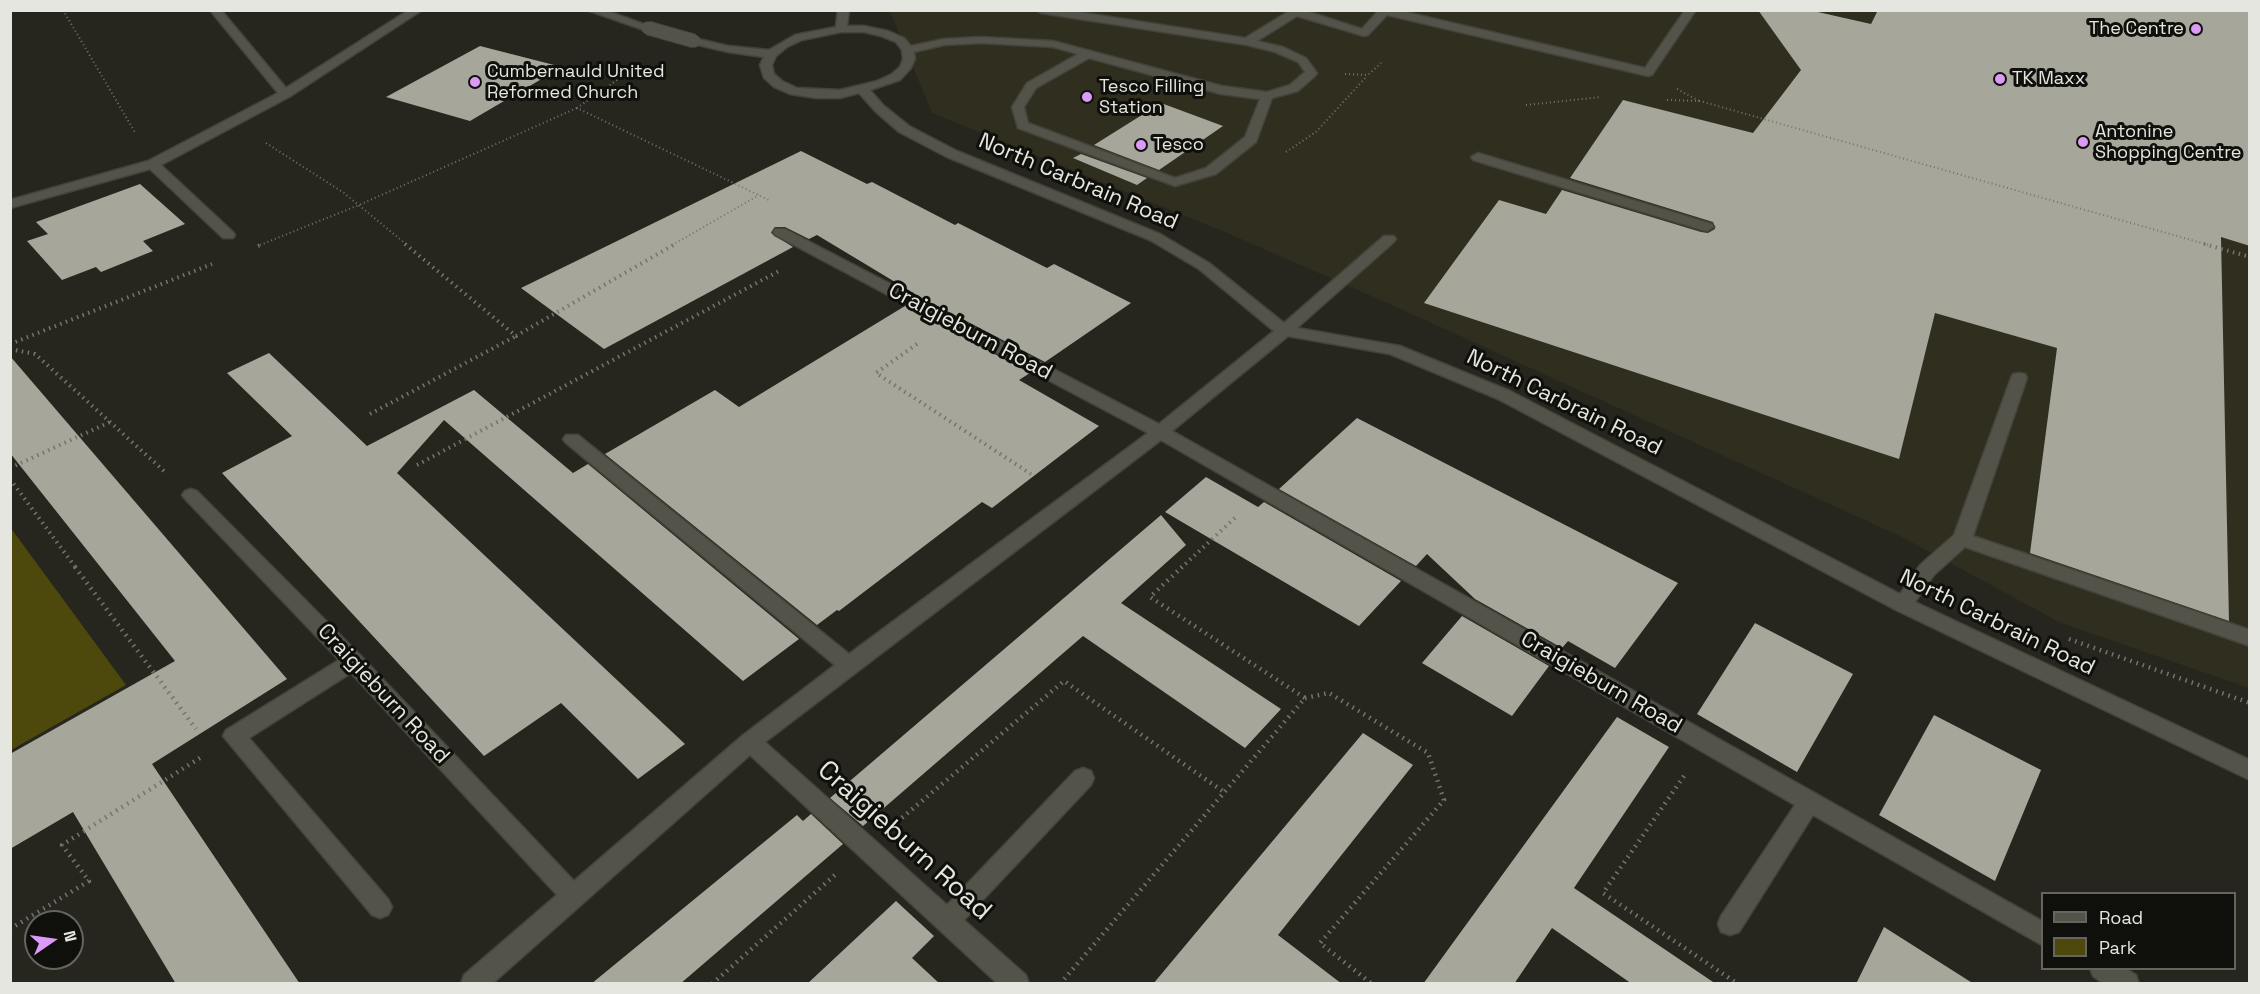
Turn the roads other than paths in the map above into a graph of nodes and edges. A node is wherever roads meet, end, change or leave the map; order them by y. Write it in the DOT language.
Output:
graph roads {
  1 [pos="215,10"];
  2 [pos="417,10"];
  3 [pos="592,10"];
  4 [pos="844,10"];
  5 [pos="1041,10"];
  6 [pos="1691,10"];
  7 [pos="841,29"];
  8 [pos="1247,42"];
  9 [pos="908,50"];
  10 [pos="1089,53"];
  11 [pos="771,54"];
  12 [pos="863,90"];
  13 [pos="285,94"];
  14 [pos="1267,96"];
  15 [pos="1478,157"];
  16 [pos="153,164"];
  17 [pos="10,204"];
  18 [pos="1707,227"];
  19 [pos="780,232"];
  20 [pos="228,235"];
  21 [pos="1389,240"];
  22 [pos="1283,330"];
  23 [pos="2019,378"];
  24 [pos="1160,432"];
  25 [pos="572,439"];
  26 [pos="191,495"];
  27 [pos="1962,539"];
  28 [pos="1903,605"];
  29 [pos="2250,638"];
  30 [pos="352,661"];
  31 [pos="849,665"];
  32 [pos="750,742"];
  33 [pos="2250,771"];
  34 [pos="1083,778"];
  35 [pos="1810,801"];
  36 [pos="573,896"];
  37 [pos="380,907"];
  38 [pos="948,921"];
  39 [pos="1730,924"];
  40 [pos="2041,933"];
  41 [pos="2104,970"];
  42 [pos="472,984"];
  43 [pos="1017,984"];
  44 [pos="2127,984"];
  1 -- 13 [label="street"];
  2 -- 13 [label="street"];
  3 -- 11 [label="street, bridge"];
  4 -- 7 [label="street"];
  5 -- 8 [label="street"];
  6 -- 8 [label="street"];
  7 -- 9 [label="street"];
  7 -- 11 [label="street"];
  8 -- 14 [label="street"];
  9 -- 10 [label="street"];
  9 -- 12 [label="street"];
  10 -- 14 [label="street"];
  10 -- 14 [label="street"];
  11 -- 12 [label="street"];
  12 -- 22 [label="street, North Carbrain Road"];
  13 -- 16 [label="street"];
  15 -- 18 [label="street"];
  16 -- 17 [label="street"];
  16 -- 20 [label="street"];
  19 -- 24 [label="street, Craigieburn Road"];
  21 -- 22 [label="street"];
  22 -- 24 [label="street"];
  22 -- 28 [label="street, North Carbrain Road"];
  23 -- 27 [label="street"];
  24 -- 31 [label="street"];
  24 -- 35 [label="street, Craigieburn Road"];
  25 -- 31 [label="street"];
  26 -- 30 [label="street, Craigieburn Road"];
  27 -- 28 [label="street"];
  27 -- 29 [label="street"];
  28 -- 33 [label="street, North Carbrain Road"];
  30 -- 36 [label="street, Craigieburn Road"];
  30 -- 37 [label="street"];
  31 -- 32 [label="street"];
  32 -- 36 [label="street"];
  32 -- 38 [label="street, Craigieburn Road"];
  34 -- 38 [label="street"];
  35 -- 39 [label="street"];
  35 -- 40 [label="street, Craigieburn Road"];
  36 -- 42 [label="street"];
  38 -- 43 [label="street, Craigieburn Road"];
  41 -- 44 [label="street"];
}
